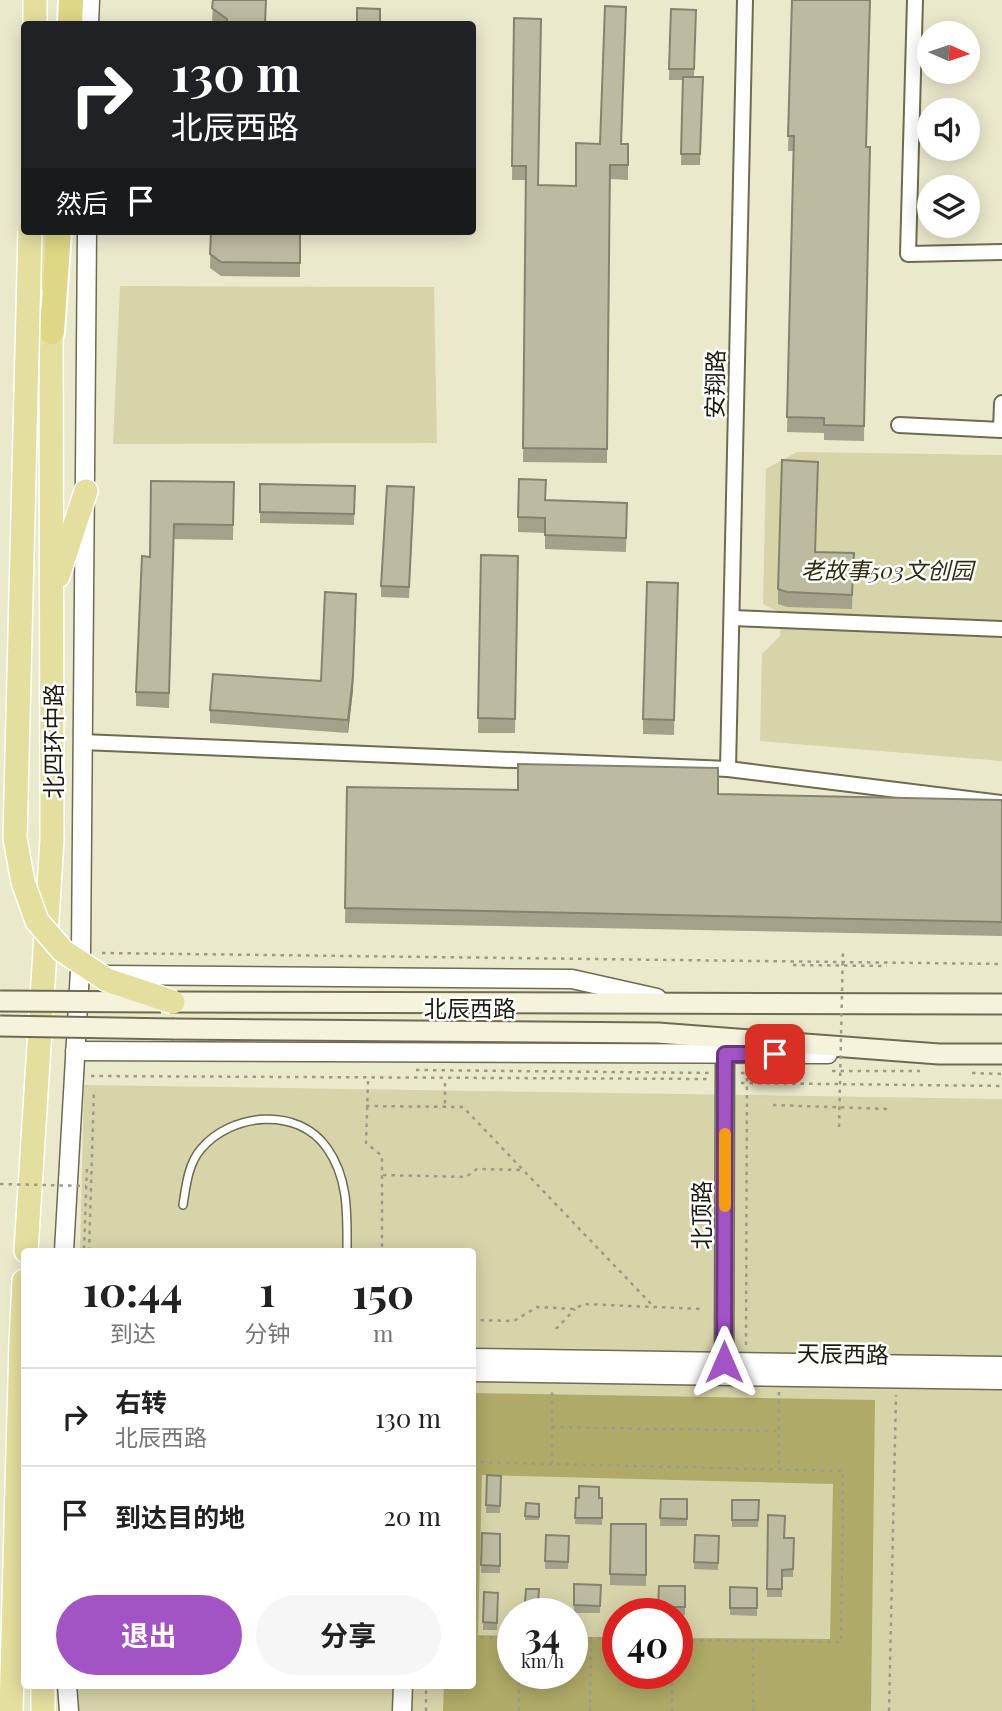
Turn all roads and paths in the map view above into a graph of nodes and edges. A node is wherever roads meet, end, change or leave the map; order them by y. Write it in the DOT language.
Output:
graph roads {
  1 [pos="35,0"];
  2 [pos="745,0"];
  3 [pos="915,0"];
  4 [pos="35,21"];
  5 [pos="30,235"];
  6 [pos="44,235"];
  7 [pos="59,235"];
  8 [pos="88,235"];
  9 [pos="1002,253"];
  10 [pos="52,332"];
  11 [pos="1002,403"];
  12 [pos="899,425"];
  13 [pos="86,491"];
  14 [pos="52,596"];
  15 [pos="732,618"];
  16 [pos="1002,629"];
  17 [pos="82,742"];
  18 [pos="728,769"];
  19 [pos="1002,803"];
  20 [pos="843,949"];
  21 [pos="80,953"];
  22 [pos="1002,964"];
  23 [pos="793,965"];
  24 [pos="842,965"];
  25 [pos="887,966"];
  26 [pos="79,975"];
  27 [pos="0,1001"];
  28 [pos="173,1002"];
  29 [pos="681,1004"];
  30 [pos="1002,1004"];
  31 [pos="0,1026"];
  32 [pos="75,1051"];
  33 [pos="725,1054"];
  34 [pos="747,1054"];
  35 [pos="939,1054"];
  36 [pos="1002,1055"];
  37 [pos="405,1070"];
  38 [pos="821,1071"];
  39 [pos="919,1071"];
  40 [pos="784,1072"];
  41 [pos="747,1073"];
  42 [pos="960,1073"];
  43 [pos="1002,1074"];
  44 [pos="74,1076"];
  45 [pos="727,1076"];
  46 [pos="368,1082"];
  47 [pos="445,1083"];
  48 [pos="747,1083"];
  49 [pos="760,1083"];
  50 [pos="772,1083"];
  51 [pos="889,1085"];
  52 [pos="1002,1086"];
  53 [pos="94,1090"];
  54 [pos="773,1090"];
  55 [pos="889,1091"];
  56 [pos="773,1105"];
  57 [pos="366,1106"];
  58 [pos="445,1107"];
  59 [pos="839,1108"];
  60 [pos="889,1109"];
  61 [pos="839,1126"];
  62 [pos="88,1131"];
  63 [pos="523,1170"];
  64 [pos="383,1175"];
  65 [pos="0,1184"];
  66 [pos="86,1186"];
  67 [pos="183,1205"];
  68 [pos="26,1248"];
  69 [pos="64,1248"];
  70 [pos="84,1248"];
  71 [pos="89,1248"];
  72 [pos="347,1248"];
  73 [pos="382,1248"];
  74 [pos="655,1308"];
  75 [pos="575,1309"];
  76 [pos="703,1309"];
  77 [pos="476,1320"];
  78 [pos="556,1329"];
  79 [pos="476,1358"];
  80 [pos="746,1362"];
  81 [pos="1002,1366"];
  82 [pos="724,1369"];
  83 [pos="476,1373"];
  84 [pos="1002,1380"];
  85 [pos="552,1387"];
  86 [pos="779,1390"];
  87 [pos="896,1392"];
  88 [pos="21,1413"];
  89 [pos="552,1427"];
  90 [pos="779,1431"];
  91 [pos="476,1462"];
  92 [pos="552,1464"];
  93 [pos="779,1469"];
  94 [pos="476,1553"];
  95 [pos="480,1553"];
  96 [pos="476,1637"];
  97 [pos="497,1638"];
  98 [pos="590,1639"];
  99 [pos="602,1639"];
  100 [pos="693,1640"];
  101 [pos="753,1640"];
  102 [pos="43,1689"];
  103 [pos="66,1689"];
  104 [pos="402,1689"];
  105 [pos="426,1689"];
  106 [pos="519,1689"];
  107 [pos="672,1689"];
  108 [pos="11,1711"];
  109 [pos="43,1711"];
  110 [pos="69,1711"];
  111 [pos="402,1711"];
  112 [pos="426,1711"];
  113 [pos="519,1711"];
  114 [pos="590,1711"];
  115 [pos="672,1711"];
  116 [pos="752,1711"];
  117 [pos="889,1711"];
  1 -- 4 [label="highway"];
  2 -- 15 [label="street, 安翔路"];
  3 -- 9 [label="street"];
  5 -- 28 [label="highway, bridge"];
  6 -- 10 [label="highway, 北四环中路"];
  7 -- 10 [label="highway"];
  8 -- 13 [label="street, 北四环中路"];
  10 -- 14 [label="highway, 北四环中路"];
  11 -- 12 [label="street"];
  13 -- 14 [label="highway"];
  13 -- 17 [label="street, 北四环中路"];
  14 -- 68 [label="highway, 北四环中路"];
  15 -- 16 [label="street"];
  15 -- 18 [label="street, 安翔路"];
  17 -- 18 [label="street"];
  17 -- 21 [label="street, 北四环中路"];
  18 -- 19 [label="street"];
  20 -- 24 [label="path, bridge"];
  21 -- 22 [label="path"];
  21 -- 26 [label="street, 北四环中路"];
  23 -- 24 [label="path"];
  24 -- 25 [label="path"];
  24 -- 59 [label="path, bridge"];
  26 -- 29 [label="street, 北辰西路"];
  26 -- 32 [label="street, 北四环中路"];
  27 -- 28 [label="main road, 北辰西路, bridge"];
  28 -- 29 [label="main road, 北辰西路"];
  29 -- 30 [label="main road, 北辰西路"];
  31 -- 35 [label="main road, 北辰西路, bridge"];
  32 -- 33 [label="street, 北辰西路"];
  32 -- 44 [label="street, 北四环中路"];
  33 -- 34 [label="street, 北辰西路"];
  33 -- 45 [label="street, 北顶路"];
  34 -- 35 [label="street, 北辰西路"];
  34 -- 41 [label="path"];
  35 -- 36 [label="main road, 北辰西路"];
  37 -- 45 [label="path"];
  38 -- 39 [label="path"];
  40 -- 41 [label="path"];
  41 -- 45 [label="path"];
  41 -- 48 [label="path"];
  42 -- 43 [label="path"];
  44 -- 45 [label="path"];
  44 -- 69 [label="street, 北四环中路"];
  45 -- 48 [label="path"];
  45 -- 82 [label="street, 北顶路"];
  46 -- 57 [label="path"];
  47 -- 58 [label="path"];
  48 -- 52 [label="path"];
  48 -- 80 [label="path"];
  49 -- 50 [label="path"];
  50 -- 51 [label="path"];
  50 -- 54 [label="path"];
  51 -- 52 [label="path"];
  51 -- 55 [label="path"];
  53 -- 71 [label="path"];
  56 -- 59 [label="path"];
  57 -- 58 [label="path"];
  57 -- 64 [label="path"];
  58 -- 63 [label="path"];
  59 -- 60 [label="path"];
  59 -- 61 [label="path, bridge"];
  62 -- 66 [label="path"];
  63 -- 64 [label="path"];
  63 -- 74 [label="path"];
  64 -- 73 [label="path"];
  65 -- 66 [label="path, bridge"];
  66 -- 70 [label="path"];
  67 -- 72 [label="lane"];
  74 -- 75 [label="path"];
  74 -- 76 [label="path"];
  75 -- 77 [label="path"];
  75 -- 78 [label="path"];
  79 -- 82 [label="street, 天辰西路"];
  80 -- 81 [label="street, 天辰西路"];
  80 -- 82 [label="street, 天辰西路"];
  82 -- 83 [label="street, 天辰西路"];
  82 -- 84 [label="street, 天辰西路"];
  85 -- 89 [label="path"];
  86 -- 90 [label="path"];
  87 -- 117 [label="path"];
  88 -- 108 [label="highway"];
  89 -- 90 [label="path"];
  89 -- 92 [label="path"];
  90 -- 93 [label="path"];
  91 -- 92 [label="path"];
  92 -- 93 [label="path"];
  93 -- 101 [label="path"];
  94 -- 95 [label="path"];
  96 -- 97 [label="path"];
  98 -- 99 [label="path"];
  98 -- 114 [label="path"];
  100 -- 101 [label="path"];
  101 -- 116 [label="path"];
  102 -- 109 [label="highway"];
  103 -- 110 [label="street"];
  104 -- 111 [label="street"];
  105 -- 112 [label="path"];
  106 -- 113 [label="path"];
  107 -- 115 [label="path"];
}
